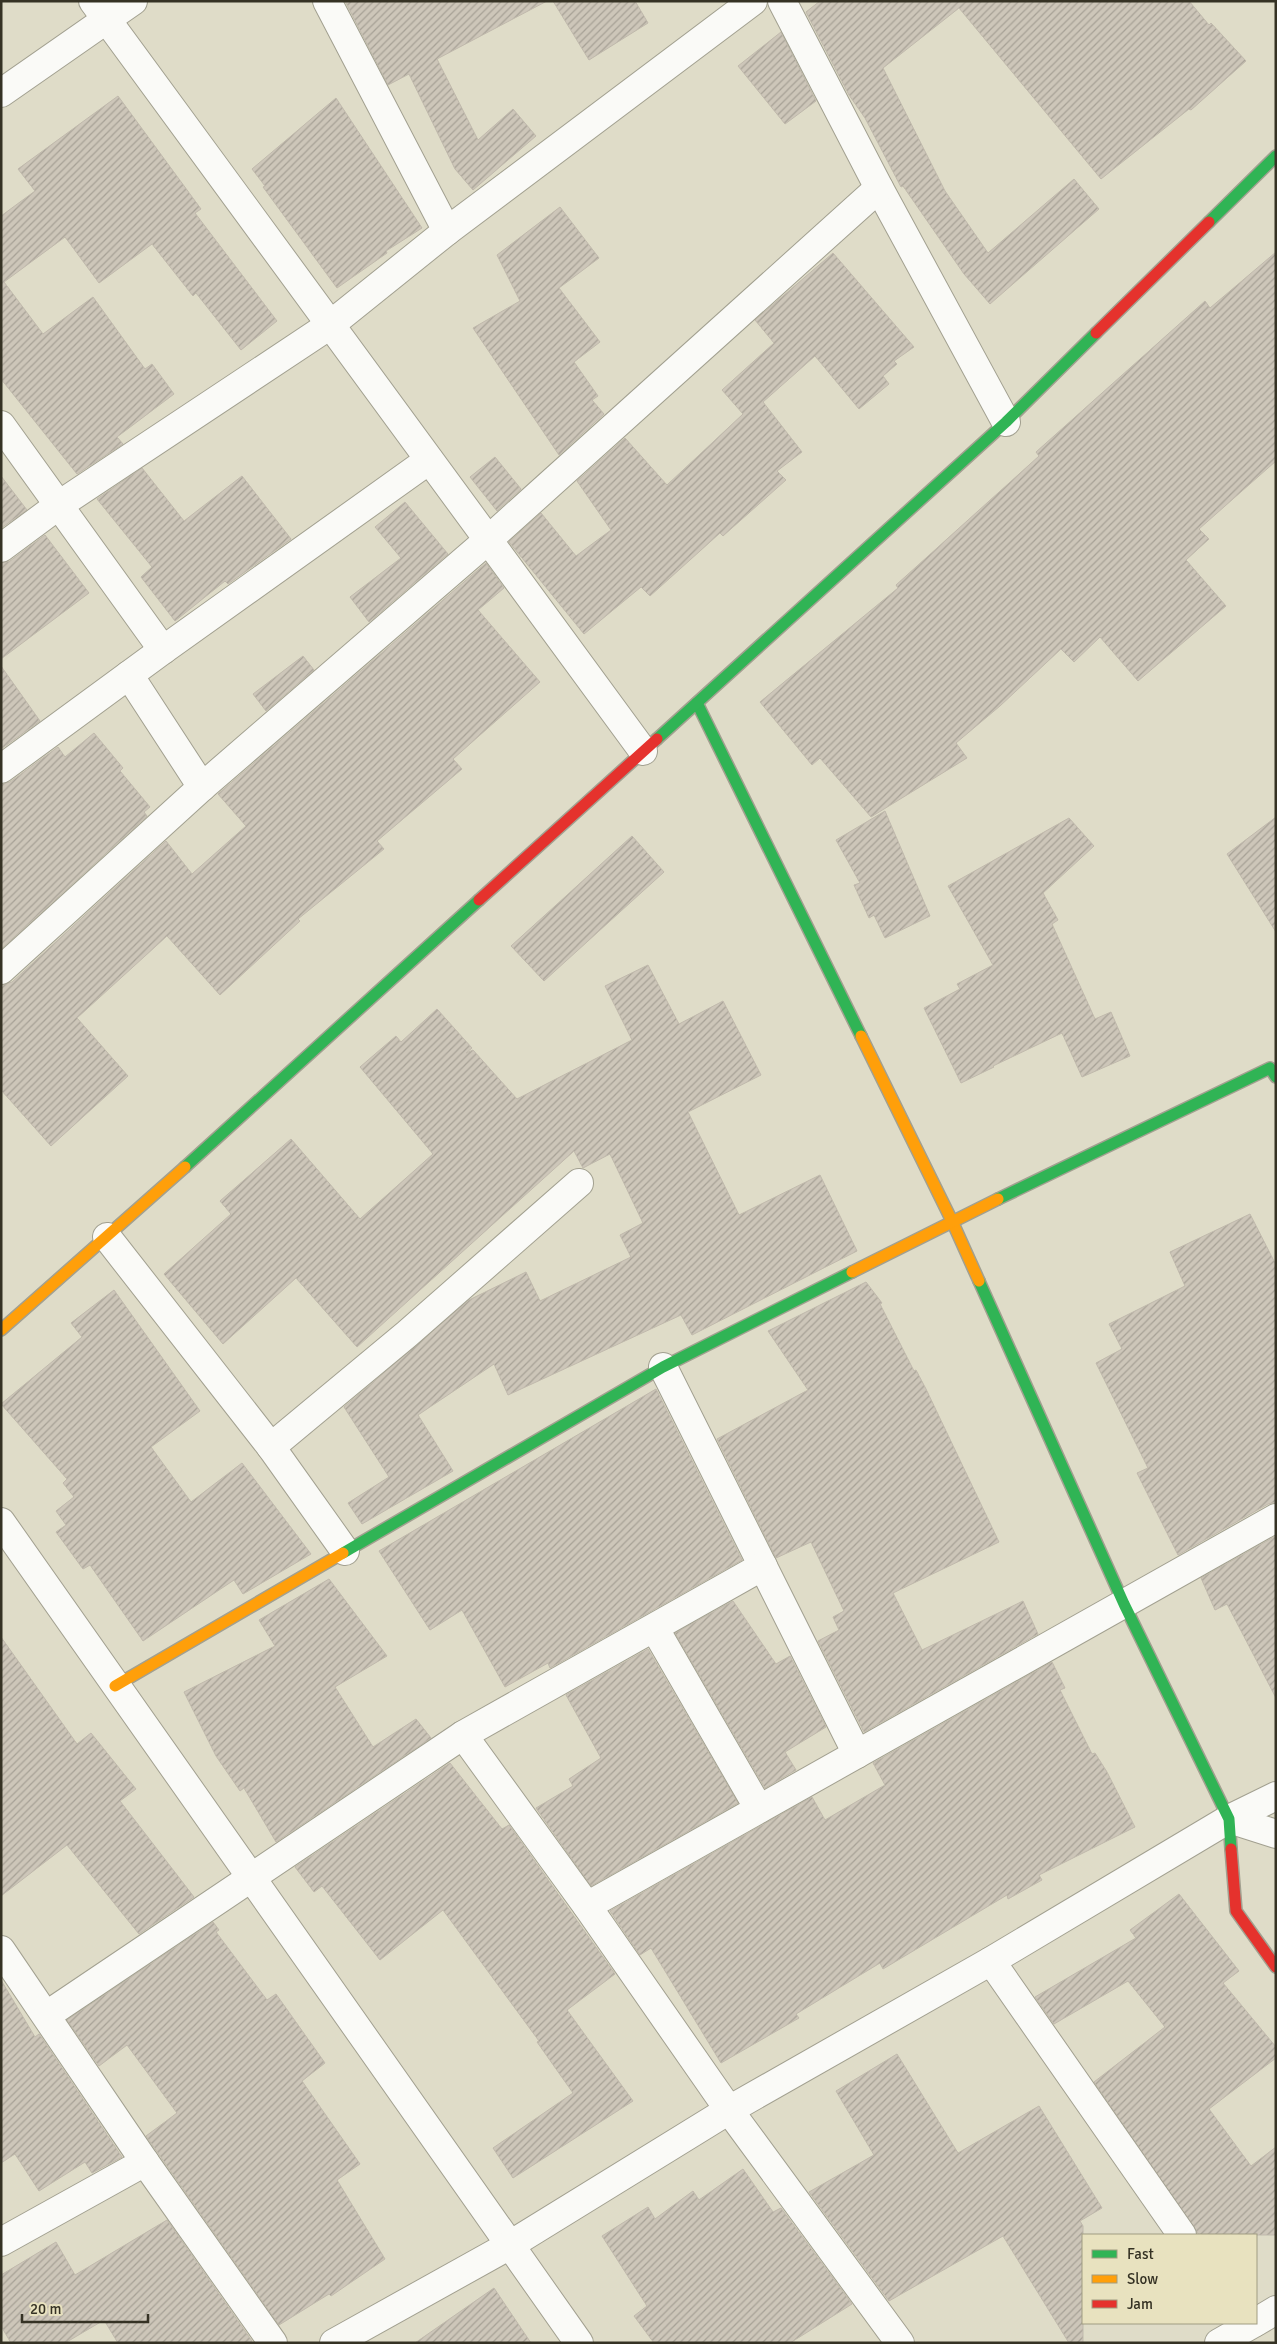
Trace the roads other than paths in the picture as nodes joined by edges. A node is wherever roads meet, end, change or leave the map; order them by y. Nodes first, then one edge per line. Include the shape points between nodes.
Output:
1 (133, 1) edge
2 (327, 1) edge
3 (753, 1) edge
4 (782, 1) edge
5 (99, 10) edge
6 (1, 94) edge
7 (1276, 156) edge
8 (879, 188) junction
9 (447, 231) junction
10 (330, 325) junction
11 (1006, 422) junction
12 (1, 425) edge
13 (429, 460) junction
14 (59, 505) junction
15 (488, 540) junction
16 (1, 548) edge
17 (162, 650) junction
18 (129, 675) junction
19 (697, 703) junction
20 (643, 751) junction
21 (1, 769) edge
22 (202, 787) junction
23 (1, 970) edge
24 (1276, 1078) edge
25 (579, 1183) dead end
26 (952, 1221) junction
27 (107, 1237) junction
28 (1, 1330) edge
29 (663, 1367) junction
30 (271, 1447) junction
31 (1276, 1518) edge
32 (1, 1522) edge
33 (345, 1551) junction
34 (763, 1566) junction
35 (1124, 1604) junction
36 (655, 1629) junction
37 (115, 1686) junction
38 (463, 1735) junction
39 (857, 1754) junction
40 (1276, 1796) edge
41 (759, 1809) junction
42 (1229, 1819) junction
43 (1276, 1834) edge
44 (251, 1876) junction
45 (587, 1906) junction
46 (1, 1950) edge
47 (991, 1961) junction
48 (1276, 1968) edge
49 (47, 2015) junction
50 (729, 2110) junction
51 (145, 2162) junction
52 (1181, 2234) edge
53 (1, 2242) edge
54 (510, 2245) junction
55 (1276, 2310) edge
56 (1257, 2320) edge
57 (1250, 2324) edge
58 (273, 2343) edge
59 (334, 2343) edge
60 (579, 2343) edge
61 (900, 2343) edge
62 (1220, 2343) edge

1 - 5 street
2 - 9 street
3 - 9 street
4 - 8 street
5 - 6 street
5 - 10 street
7 - 11 street
8 - 11 street
8 - 15 street
9 - 10 street
10 - 13 street
10 - 14 street
11 - 19 street
12 - 14 street
13 - 15 street
13 - 17 street
14 - 16 street
14 - 17 street
15 - 20 street
15 - 22 street
17 - 18 street
18 - 21 street
18 - 22 street
19 - 20 street
19 - 26 street
20 - 27 street
22 - 23 street
24 - 26 street via 1270,1068
25 - 30 street via 407,1334
26 - 29 street
26 - 35 street
27 - 28 street
27 - 30 street
29 - 33 street
29 - 34 street
30 - 33 street
31 - 35 street
32 - 37 street
33 - 37 street
34 - 36 street
34 - 39 street
35 - 39 street
35 - 42 street
36 - 38 street
36 - 41 street
37 - 44 street
38 - 44 street
38 - 45 street
39 - 41 street
40 - 42 street
41 - 45 street
42 - 43 street
42 - 47 street
42 - 48 street via 1236,1911
44 - 49 street
44 - 54 street
45 - 50 street
46 - 49 street
47 - 50 street
47 - 52 street
49 - 51 street
50 - 54 street
50 - 61 street
51 - 53 street
51 - 58 street
54 - 59 street
54 - 60 street
55 - 56 street
57 - 62 street

